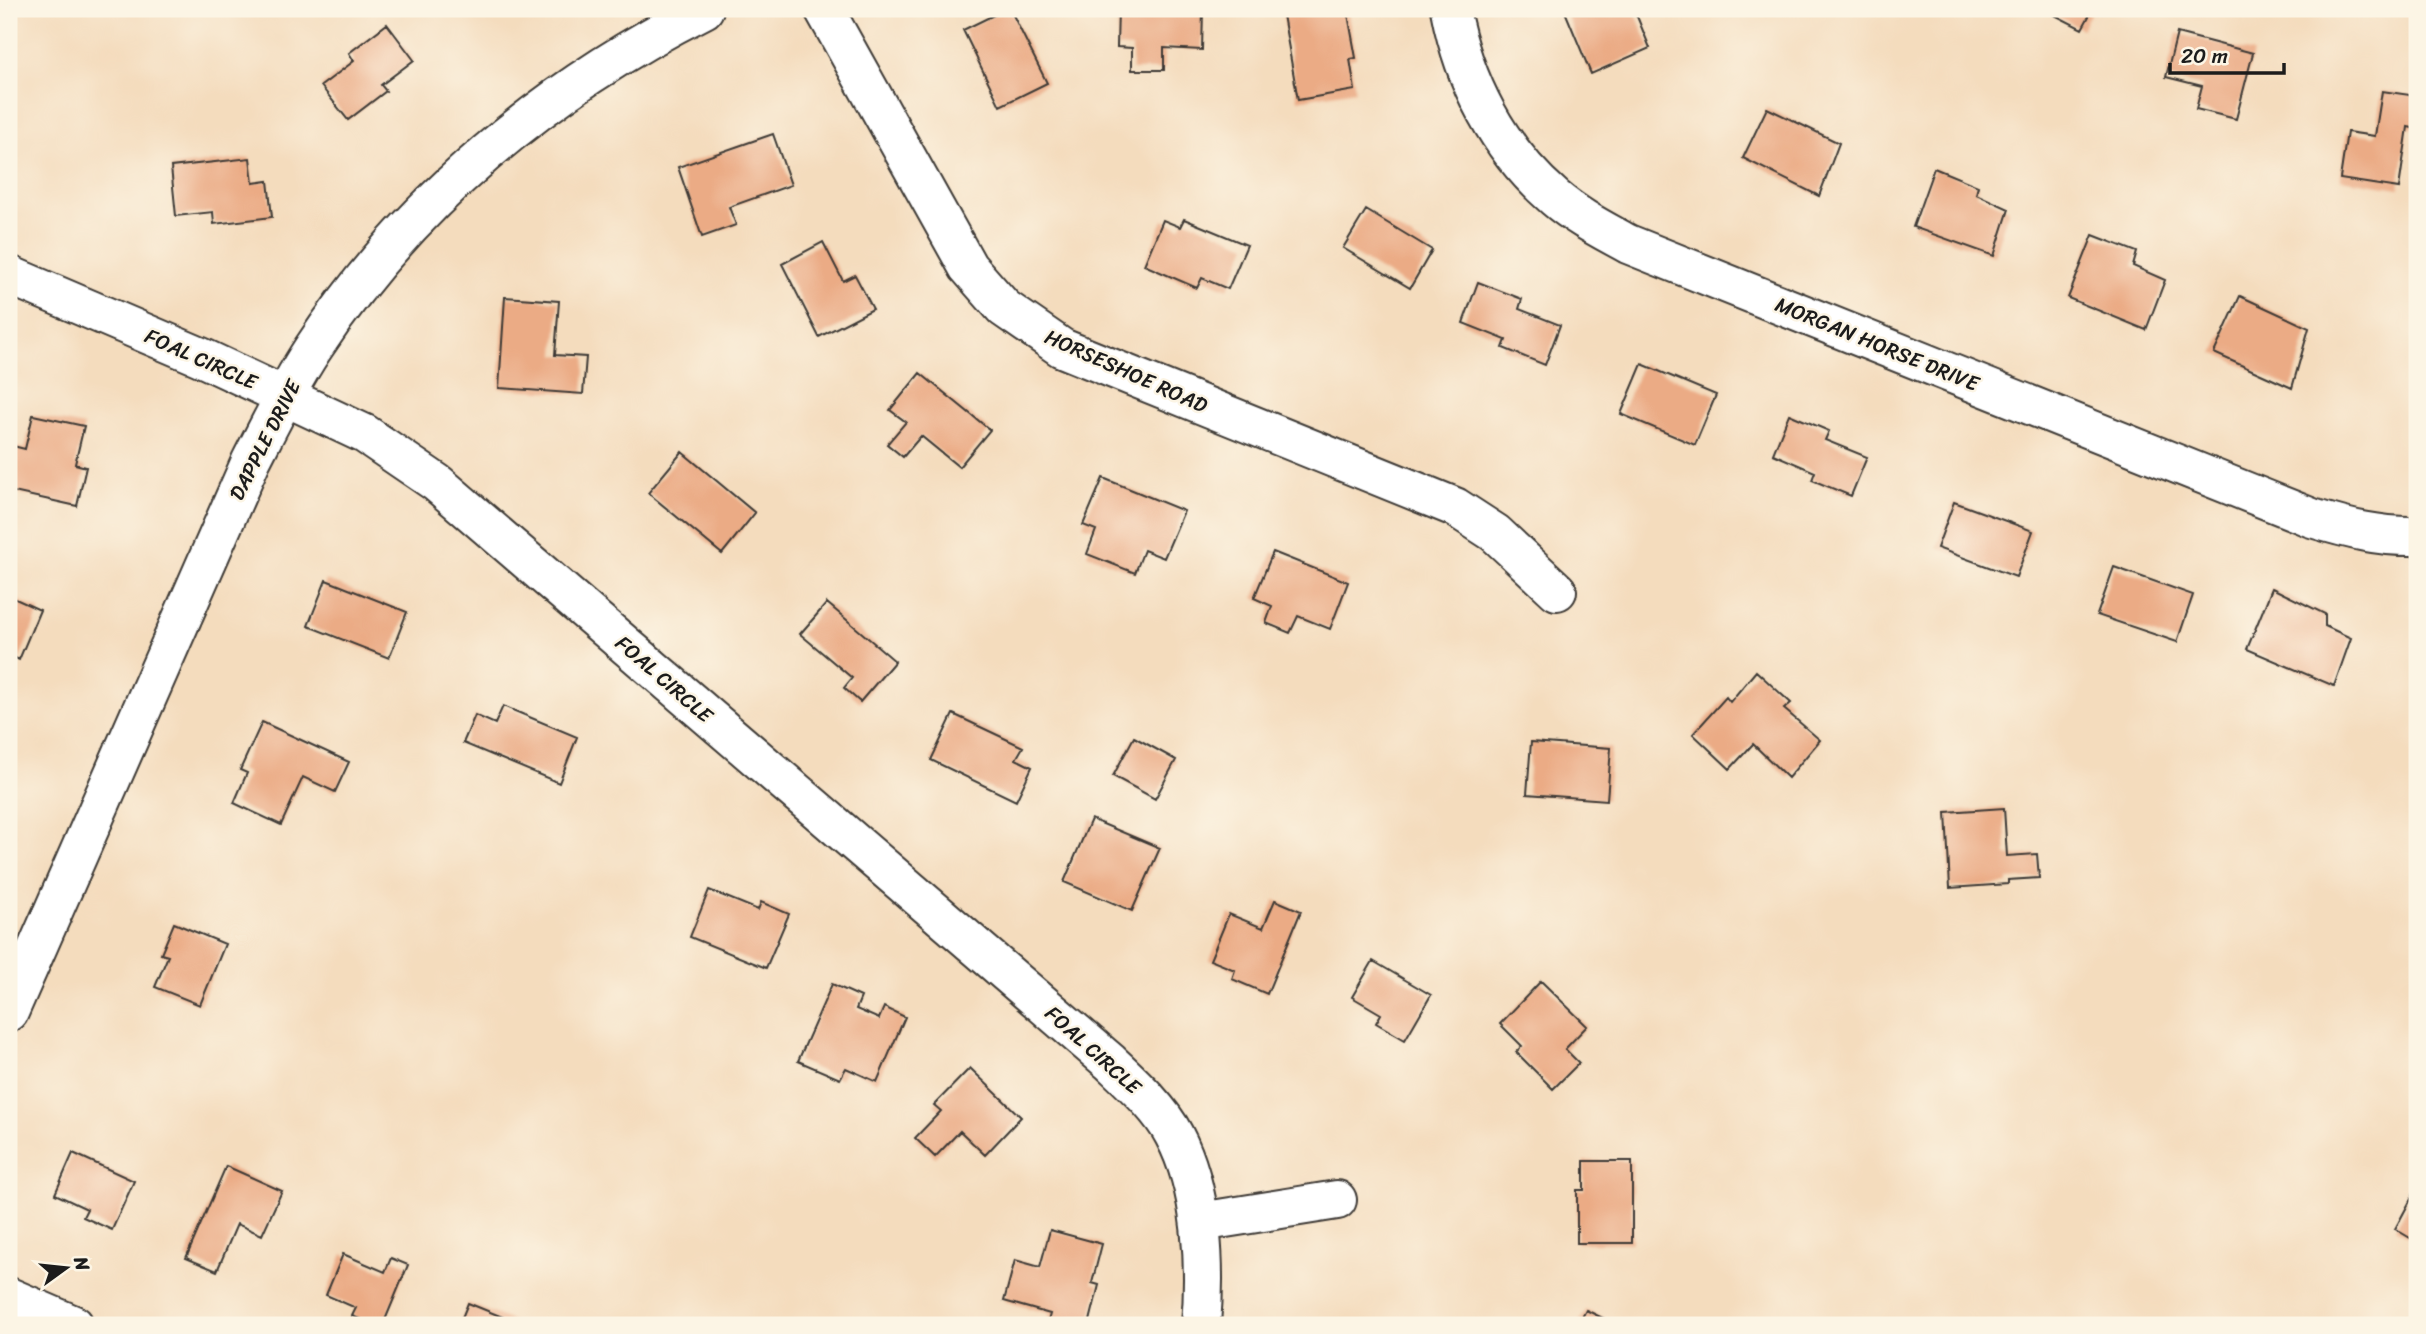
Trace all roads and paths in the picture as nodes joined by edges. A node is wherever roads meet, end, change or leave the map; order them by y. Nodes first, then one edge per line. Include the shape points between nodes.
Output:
1 (704, 9) edge
2 (824, 9) edge
3 (1450, 9) edge
4 (9, 275) edge
5 (284, 396) junction
6 (2417, 536) edge
7 (1557, 591) dead end
8 (9, 1012) edge
9 (1337, 1200) dead end
10 (1200, 1222) junction
11 (9, 1297) edge
12 (74, 1325) edge
13 (1200, 1325) edge

1 - 5 street, DAPPLE DRIVE via 558,96 442,192 347,300
2 - 7 street, HORSESHOE ROAD via 968,267 1004,308 1062,348 1455,507 1495,533
3 - 6 street, MORGAN HORSE DRIVE via 1456,42 1476,96 1498,134 1555,198 1628,244 2312,518 2352,531
4 - 5 street, FOAL CIRCLE
5 - 8 street, DAPPLE DRIVE via 251,461
5 - 10 street, FOAL CIRCLE via 365,434 437,483 1110,1062 1174,1133
9 - 10 street
10 - 13 street, FOAL CIRCLE via 1204,1283
11 - 12 street

